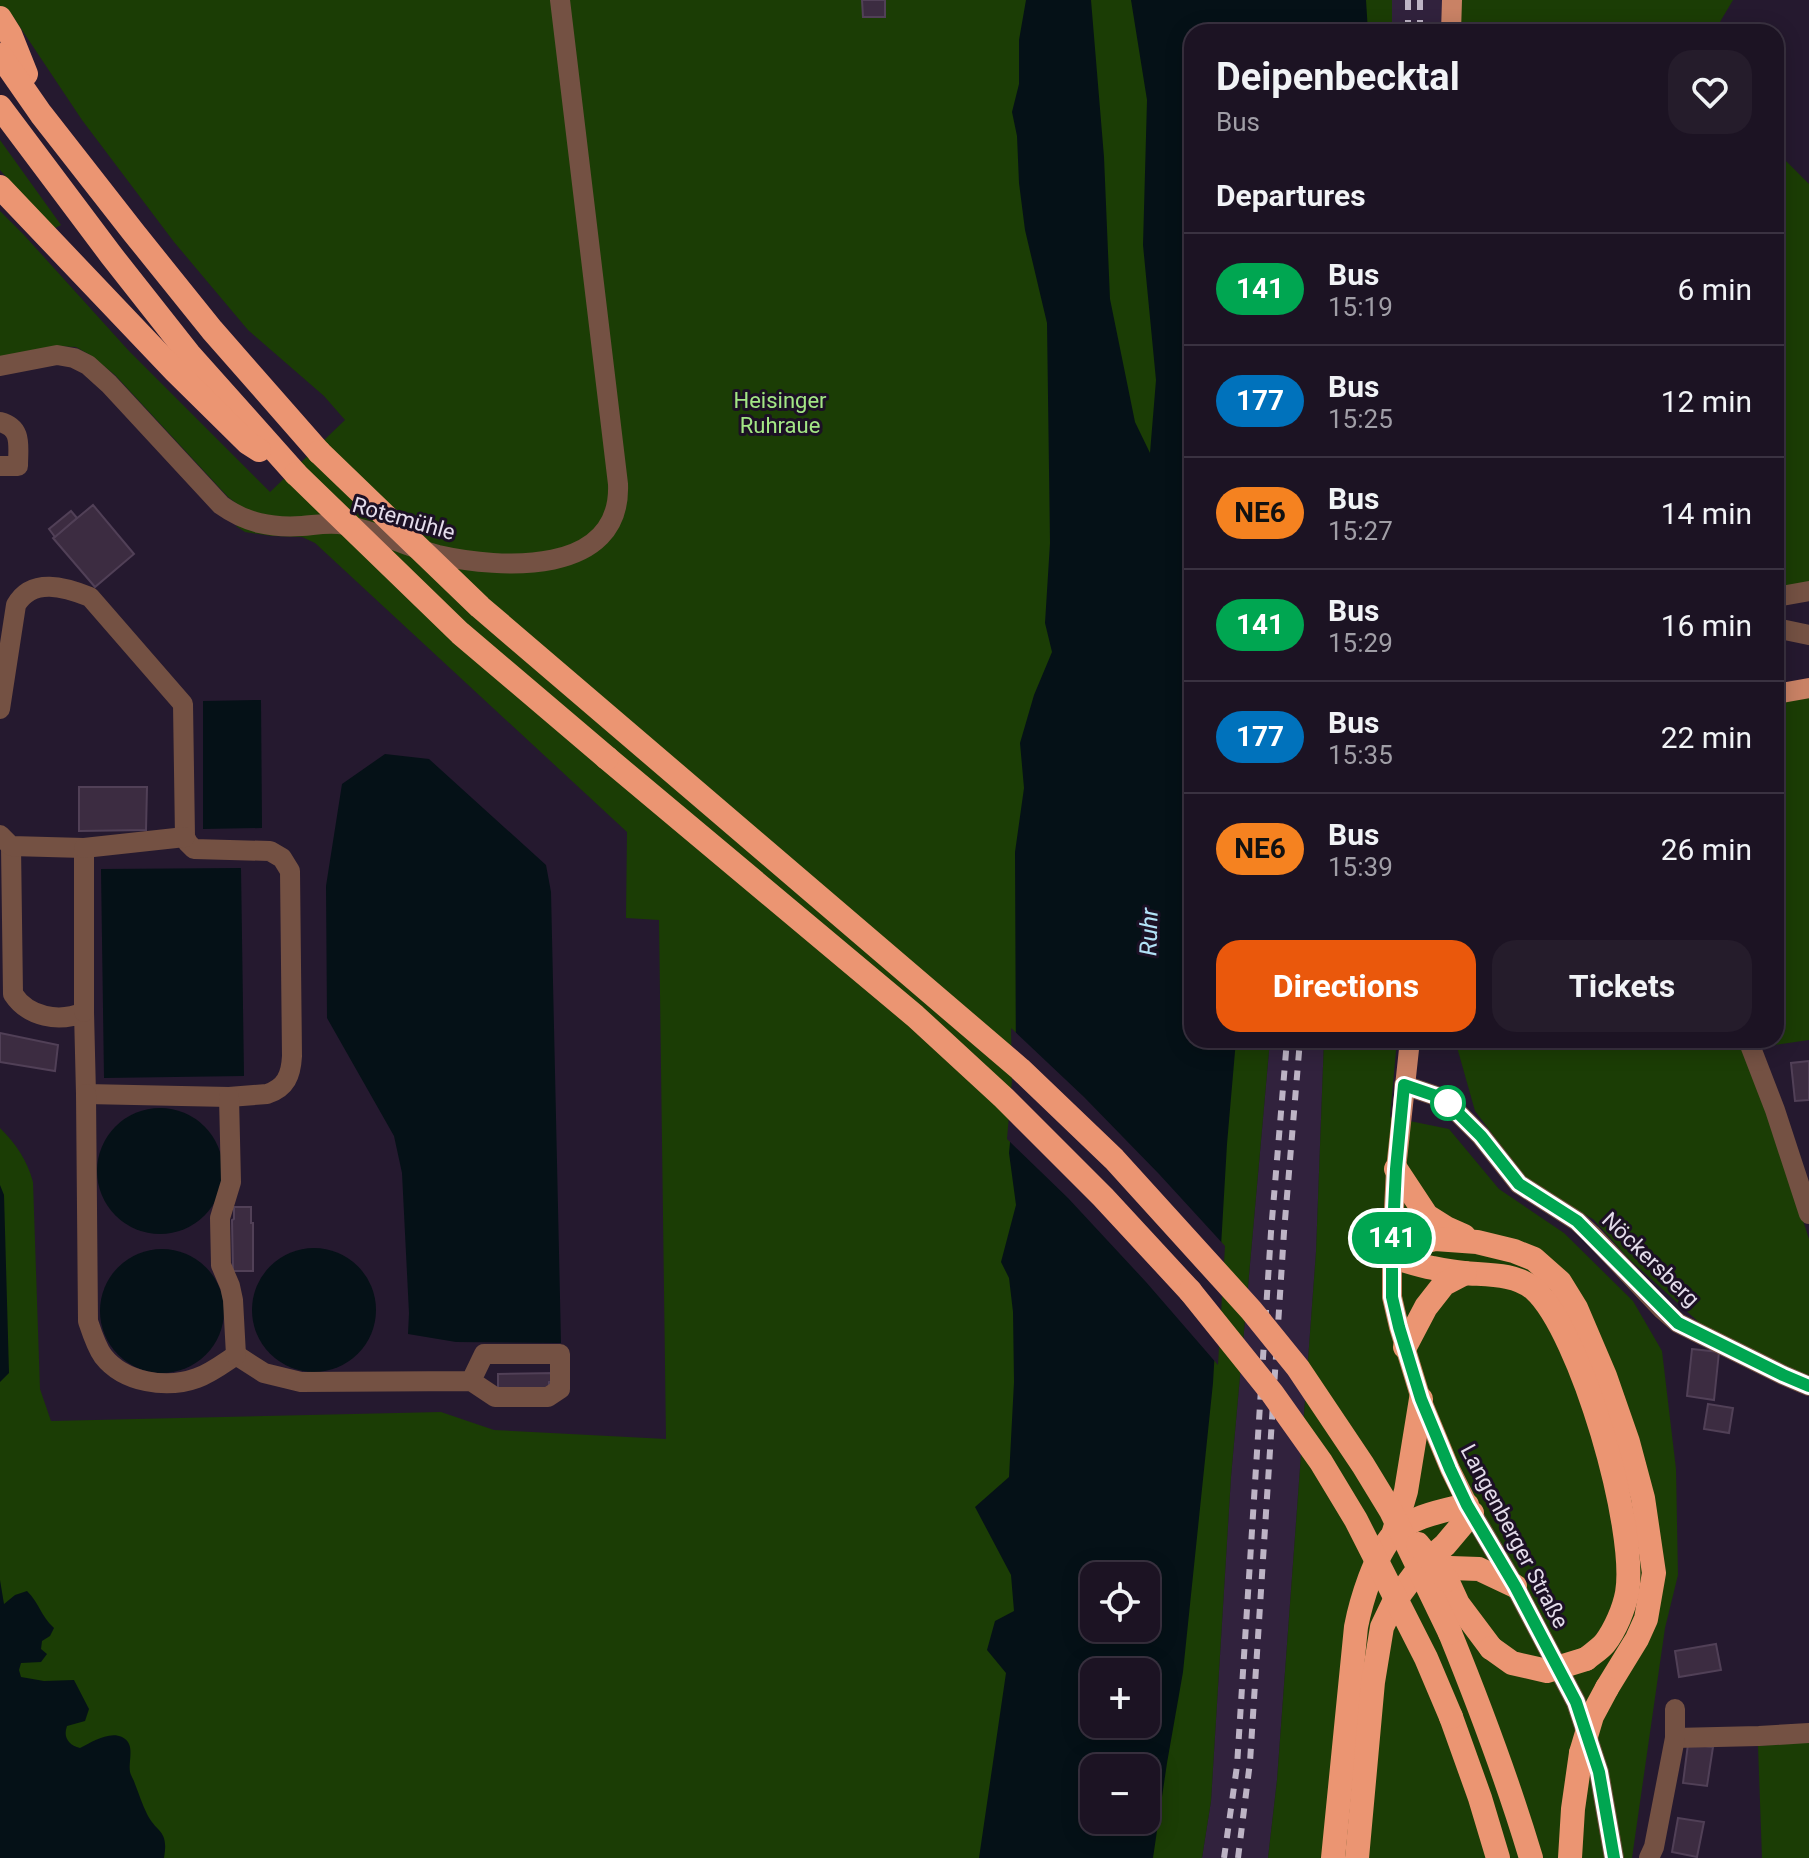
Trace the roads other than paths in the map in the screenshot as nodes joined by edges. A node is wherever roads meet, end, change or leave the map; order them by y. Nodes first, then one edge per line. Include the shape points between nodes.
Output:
1 (560, 0) edge
2 (1452, 0) edge
3 (1451, 24) edge
4 (3, 36) edge
5 (0, 107) edge
6 (0, 187) edge
7 (0, 366) edge
8 (0, 422) edge
9 (0, 466) edge
10 (296, 474) junction
11 (1809, 591) edge
12 (1784, 596) edge
13 (1784, 630) edge
14 (1809, 635) edge
15 (1809, 688) edge
16 (1784, 693) edge
17 (0, 709) edge
18 (185, 837) junction
19 (6, 840) edge
20 (84, 848) junction
21 (84, 1012) junction
22 (1409, 1048) edge
23 (1748, 1048) edge
24 (1404, 1085) junction
25 (86, 1094) junction
26 (229, 1097) junction
27 (1396, 1169) junction
28 (1809, 1214) edge
29 (1477, 1242) junction
30 (1392, 1253) junction
31 (1465, 1273) junction
32 (1405, 1347) junction
33 (236, 1355) junction
34 (471, 1381) dead end
35 (1809, 1386) edge
36 (1421, 1399) junction
37 (1470, 1509) junction
38 (1392, 1523) junction
39 (1420, 1567) junction
40 (1515, 1586) junction
41 (1675, 1709) dead end
42 (1809, 1733) edge
43 (1675, 1738) junction
44 (1480, 1798) junction
45 (1333, 1858) edge
46 (1357, 1858) edge
47 (1490, 1858) edge
48 (1498, 1858) edge
49 (1531, 1858) edge
50 (1570, 1858) edge
51 (1614, 1858) edge
52 (1649, 1858) edge

1 - 7 street, Rotemühle via 618,484 612,521 592,545 557,558 475,561 419,550 343,525 256,523 221,505 88,365 57,355
2 - 3 main road
4 - 38 highway, bridge via 41,114 212,330 319,452 480,607 1020,1069 1114,1159 1298,1368 1363,1465
5 - 10 highway via 189,354
6 - 10 highway via 248,443
8 - 9 street via 17,435 18,466
10 - 44 highway, bridge via 460,633 915,1016 1004,1098 1181,1280 1272,1393 1356,1520 1426,1658
11 - 12 street
13 - 14 street
15 - 16 main road
17 - 18 street via 21,596 51,586 90,597 183,704
18 - 20 street
18 - 26 street via 194,849 270,851 290,871 290,1075 273,1093
19 - 20 street
19 - 21 street via 13,994 22,1005 46,1016 67,1018
20 - 21 street
21 - 25 street
22 - 24 main road, Langenberger Straße
23 - 28 street
24 - 27 main road, Langenberger Straße
24 - 35 street, Nöckersberg via 1448,1103 1519,1184 1584,1228 1678,1323
25 - 26 street
25 - 33 street via 87,1307 97,1346 112,1366 159,1383 198,1377
26 - 33 street via 231,1182 220,1218 221,1265 233,1300
27 - 29 highway via 1427,1216
27 - 30 main road, Langenberger Straße
29 - 30 highway via 1435,1239
29 - 50 highway, bridge via 1534,1259 1560,1282 1588,1333 1618,1409 1643,1498 1654,1573 1646,1619 1592,1716 1581,1753
30 - 31 highway via 1430,1268
30 - 32 main road, Langenberger Straße via 1392,1297
31 - 32 highway via 1444,1284
31 - 38 highway, bridge via 1510,1278 1532,1287 1552,1310 1573,1351 1603,1434 1627,1546 1627,1595 1614,1629 1586,1659 1547,1671 1512,1663 1491,1648 1447,1580
32 - 36 main road, Langenberger Straße
33 - 34 street via 264,1373 301,1382
36 - 37 main road, Langenberger Straße
36 - 38 highway via 1406,1491
37 - 38 highway via 1408,1525
37 - 39 highway via 1445,1545
37 - 40 street, Langenberger Straße
38 - 45 highway via 1360,1606
38 - 49 highway, bridge via 1450,1633 1510,1787
39 - 40 highway via 1479,1569
39 - 46 highway via 1382,1627
40 - 51 street, Langenberger Straße via 1576,1702 1599,1772
41 - 43 street
42 - 43 street
43 - 52 street
44 - 47 highway
44 - 48 highway

